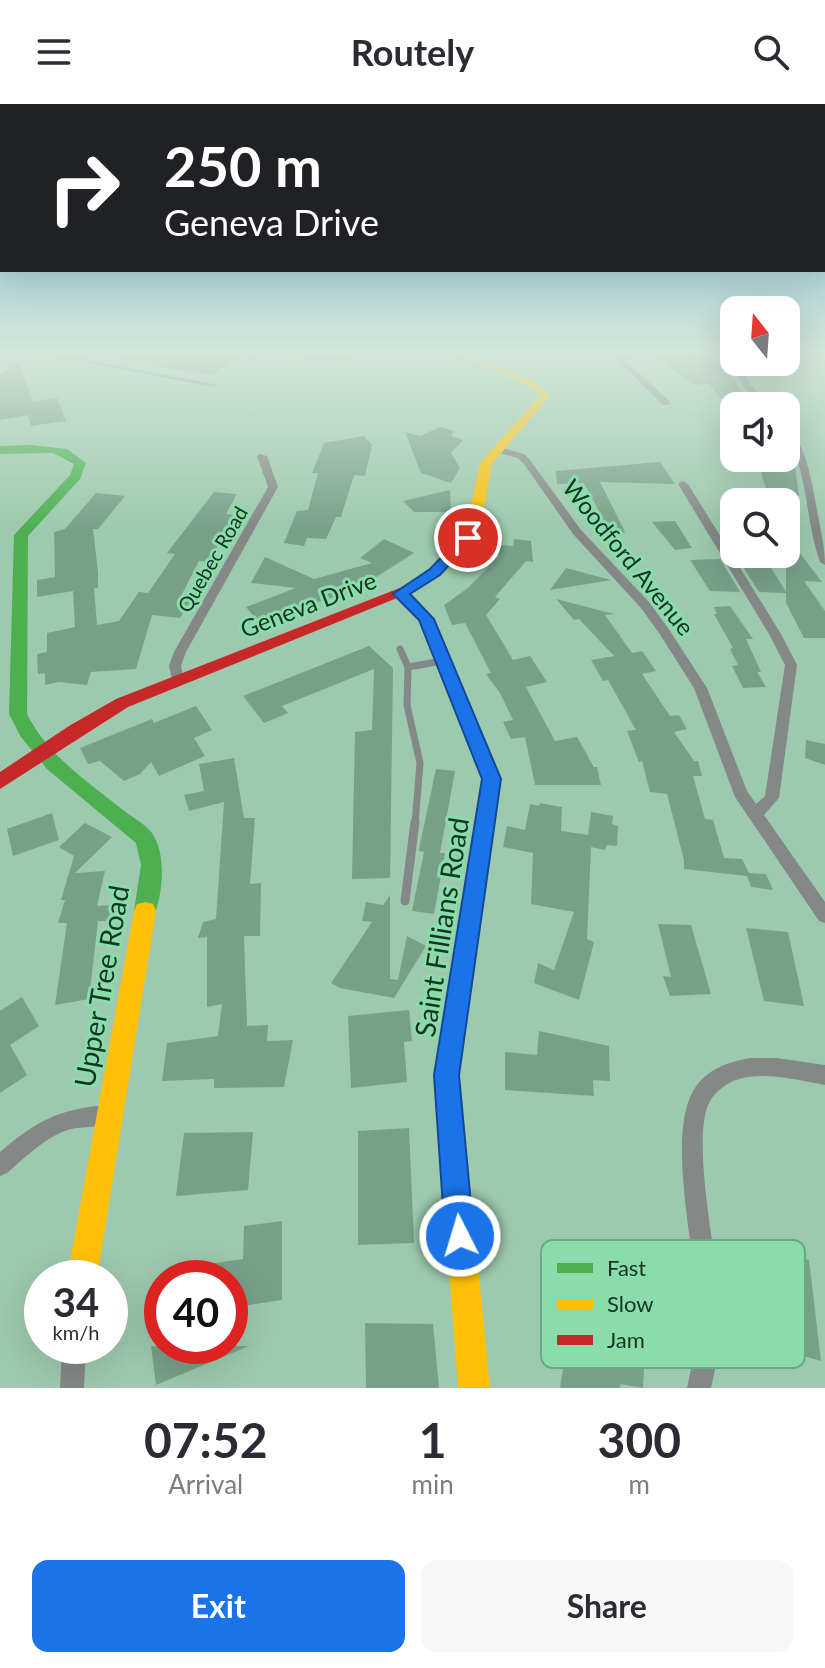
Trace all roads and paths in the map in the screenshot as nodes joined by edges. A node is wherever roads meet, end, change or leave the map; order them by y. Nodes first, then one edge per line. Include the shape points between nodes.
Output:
1 (534, 411) edge
2 (0, 450) edge
3 (499, 450) junction
4 (800, 450) edge
5 (262, 456) dead end
6 (683, 484) dead end
7 (825, 562) edge
8 (401, 594) junction
9 (400, 649) dead end
10 (444, 661) junction
11 (408, 667) junction
12 (178, 681) junction
13 (41, 754) junction
14 (0, 782) edge
15 (754, 815) junction
16 (405, 901) dead end
17 (825, 916) edge
18 (825, 1075) edge
19 (109, 1115) junction
20 (0, 1166) edge
21 (702, 1240) edge
22 (85, 1260) edge
23 (73, 1364) edge
24 (705, 1368) edge
25 (72, 1388) edge
26 (474, 1388) edge
27 (699, 1388) edge

1 - 3 street, Geneva Drive
2 - 13 street via 66,452 80,463 76,476 28,526 19,543 16,702 23,726
3 - 8 street, Geneva Drive via 484,468 468,538 435,572
3 - 15 street, Woodford Avenue via 527,462 577,532 664,631 700,688 730,770
4 - 7 street via 812,523
5 - 12 street, Quebec Road via 273,487 180,652 175,666
6 - 15 street via 791,665 772,798
8 - 10 street, Saint Fillians Road via 424,614
8 - 12 street, Geneva Drive
9 - 11 lane
10 - 11 lane
10 - 26 street, Saint Fillians Road via 491,779 447,1075
11 - 16 lane via 407,705 420,763
12 - 13 street, Geneva Drive via 107,710
13 - 14 street, Geneva Drive
13 - 19 street, Upper Tree Road via 136,829 152,852
15 - 17 street, Woodford Avenue
18 - 21 street via 755,1068 731,1072 700,1098 694,1145
19 - 20 street via 59,1121
19 - 22 street, Upper Tree Road
23 - 25 street
24 - 27 street

